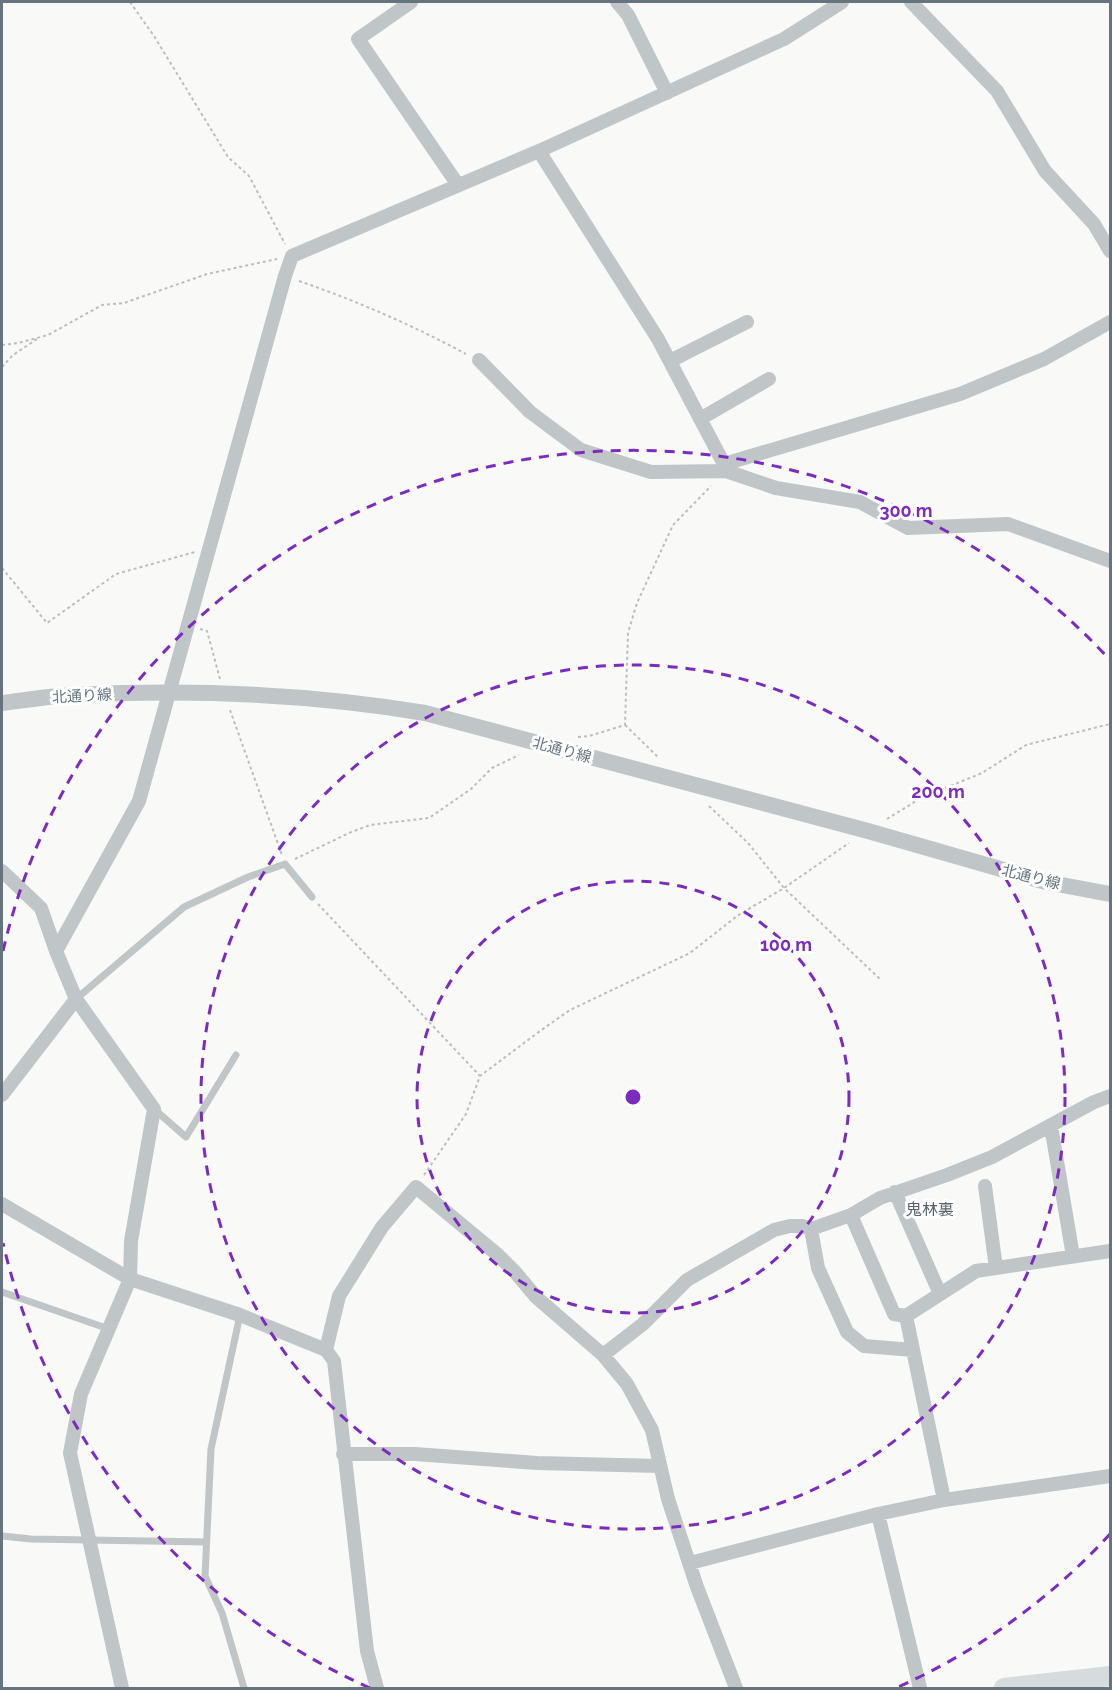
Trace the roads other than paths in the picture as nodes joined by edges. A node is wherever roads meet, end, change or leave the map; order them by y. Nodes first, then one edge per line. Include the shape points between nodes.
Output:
1 (411, 2) edge
2 (617, 2) edge
3 (842, 2) edge
4 (912, 2) edge
5 (667, 93) junction
6 (539, 151) junction
7 (458, 185) junction
8 (1110, 251) edge
9 (747, 322) dead end
10 (1110, 322) edge
11 (479, 360) road end
12 (670, 361) junction
13 (770, 379) dead end
14 (700, 419) junction
15 (725, 468) junction
16 (1110, 561) edge
17 (169, 693) junction
18 (2, 703) edge
19 (2, 871) edge
20 (1110, 894) edge
21 (312, 897) road end
22 (56, 951) junction
23 (76, 999) junction
24 (236, 1055) dead end
25 (2, 1095) edge
26 (1110, 1096) edge
27 (154, 1109) junction
28 (1051, 1126) junction
29 (985, 1186) dead end
30 (895, 1192) junction
31 (2, 1207) edge
32 (851, 1215) junction
33 (811, 1229) junction
34 (1110, 1251) edge
35 (1072, 1256) junction
36 (996, 1268) junction
37 (130, 1280) junction
38 (2, 1292) edge
39 (940, 1294) junction
40 (240, 1316) junction
41 (906, 1316) junction
42 (109, 1329) junction
43 (326, 1350) junction
44 (913, 1350) junction
45 (603, 1354) junction
46 (343, 1454) junction
47 (660, 1466) junction
48 (1110, 1476) edge
49 (944, 1500) junction
50 (878, 1514) junction
51 (2, 1536) edge
52 (90, 1540) junction
53 (206, 1542) junction
54 (690, 1563) junction
55 (1102, 1681) edge
56 (122, 1689) edge
57 (244, 1689) edge
58 (377, 1689) edge
59 (736, 1689) edge
60 (920, 1689) edge
61 (1004, 1689) edge

1 - 7 street via 358,39
2 - 5 street via 628,15
3 - 5 street via 784,39
4 - 8 street via 997,91 1045,171 1094,224
5 - 6 street
6 - 7 street
6 - 12 street
7 - 17 street via 292,256
9 - 12 street
10 - 15 street via 1044,359 960,394
11 - 15 street via 530,412 581,450 651,472
12 - 14 street
13 - 14 street
14 - 15 street
15 - 16 street via 776,488 860,502 908,528 1008,525
17 - 18 street, 北通り線 via 73,695
17 - 20 street, 北通り線 via 364,703 425,713 1046,882
17 - 22 street via 139,801
19 - 22 street via 41,908
21 - 23 lane via 285,864 248,877 184,907
22 - 23 street
23 - 25 street
23 - 27 street
24 - 27 lane via 186,1137
26 - 28 street
27 - 37 street via 130,1240
28 - 30 street via 992,1157
28 - 35 street
29 - 36 street
30 - 32 street
30 - 39 street
31 - 37 street
32 - 33 street
32 - 41 street via 894,1314
33 - 44 street via 818,1268 847,1332 864,1346
33 - 45 street via 790,1226 774,1230 687,1280 643,1324
34 - 35 street
35 - 36 street
36 - 39 street via 976,1271
37 - 40 street
37 - 42 street
38 - 42 lane
39 - 41 street
40 - 43 street
40 - 53 lane via 211,1449
41 - 44 street
42 - 52 street via 81,1394 70,1453
43 - 45 street via 339,1296 382,1227 416,1187 483,1241 536,1297
43 - 46 street via 334,1361
44 - 49 street
45 - 47 street via 627,1384 652,1430
46 - 47 street
46 - 58 street via 367,1651
47 - 54 street
48 - 49 street
49 - 50 street
50 - 54 street
50 - 60 street
51 - 52 lane
52 - 53 lane
52 - 56 street
53 - 57 lane via 205,1576 222,1613
54 - 59 street
55 - 61 main road

